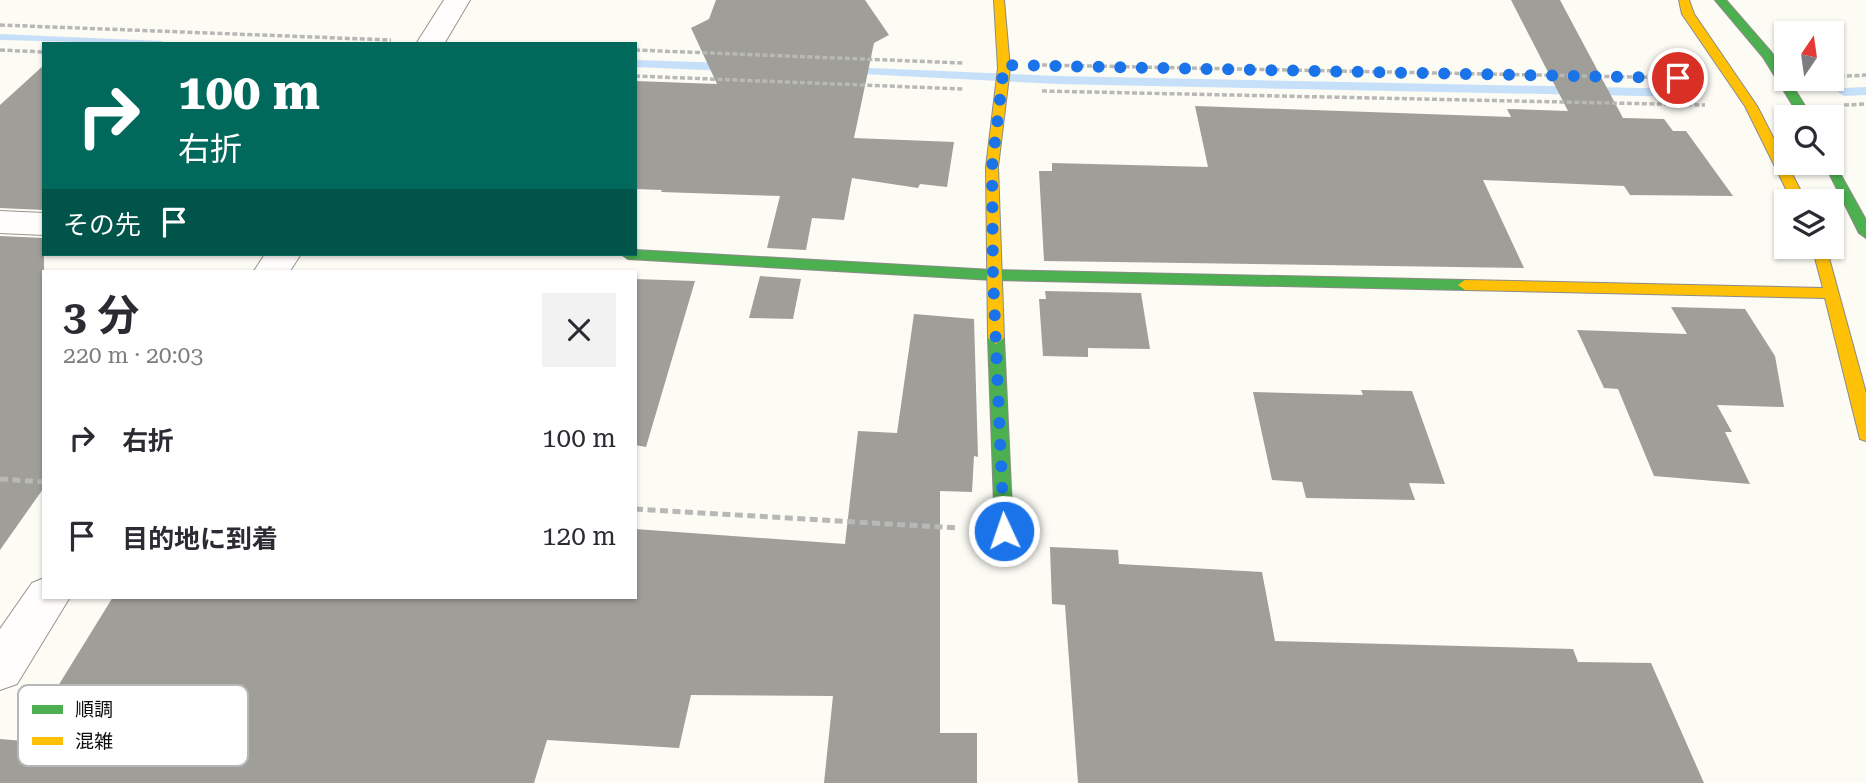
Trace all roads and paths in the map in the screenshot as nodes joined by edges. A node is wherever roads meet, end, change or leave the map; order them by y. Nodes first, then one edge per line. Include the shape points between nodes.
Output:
1 (457, 0) edge
2 (999, 0) edge
3 (1684, 0) edge
4 (1720, 0) edge
5 (0, 25) edge
6 (407, 42) edge
7 (432, 42) edge
8 (0, 50) edge
9 (637, 50) edge
10 (42, 52) edge
11 (1004, 66) junction
12 (1866, 75) edge
13 (637, 76) edge
14 (1844, 76) edge
15 (1734, 79) junction
16 (1002, 89) junction
17 (1800, 105) edge
18 (1751, 106) junction
19 (1836, 175) edge
20 (1793, 189) edge
21 (0, 222) edge
22 (42, 224) edge
23 (1866, 233) edge
24 (637, 255) edge
25 (282, 256) edge
26 (1822, 259) edge
27 (272, 270) edge
28 (993, 275) junction
29 (1832, 293) junction
30 (1866, 434) edge
31 (0, 479) edge
32 (42, 482) edge
33 (637, 509) edge
34 (1004, 531) joint
35 (47, 599) edge
36 (0, 668) edge

1 - 7 street
2 - 11 street
3 - 15 street via 1688,14
4 - 17 street via 1786,79
5 - 6 path
8 - 10 path
9 - 11 path
11 - 15 path via 1258,67
11 - 16 street
12 - 14 path
13 - 16 path
15 - 18 street
16 - 18 path
16 - 28 street via 992,167
18 - 20 street
19 - 23 street
21 - 22 street
24 - 28 street
25 - 27 street
26 - 29 street
28 - 29 street
28 - 34 street
29 - 30 street
31 - 32 path
33 - 34 path
35 - 36 street

